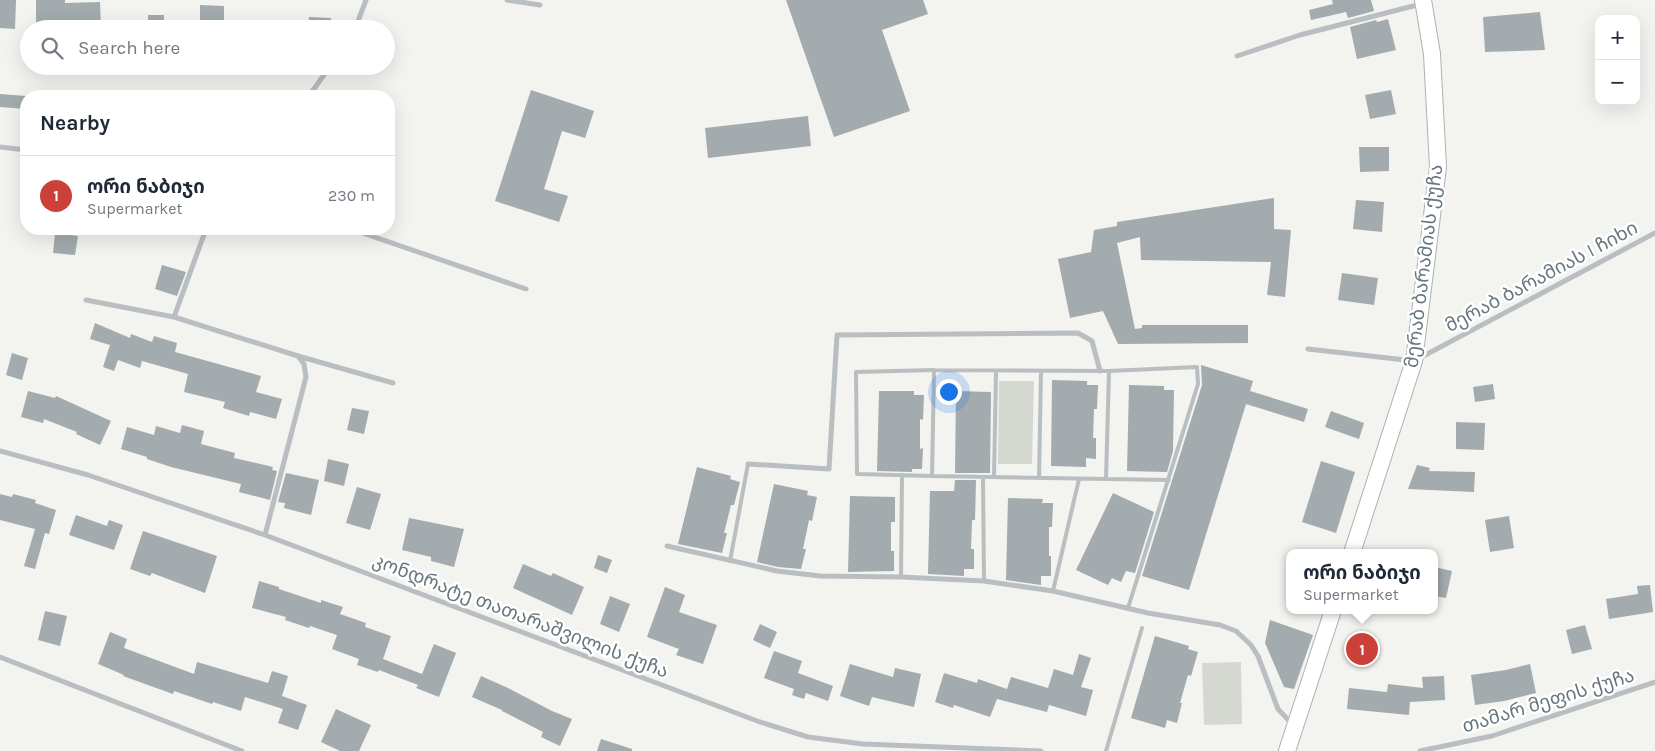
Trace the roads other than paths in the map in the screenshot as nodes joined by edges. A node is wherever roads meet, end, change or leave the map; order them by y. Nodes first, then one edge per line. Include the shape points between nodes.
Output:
1 (366, 0) edge
2 (507, 0) edge
3 (1424, 1) edge
4 (540, 5) dead end
5 (358, 20) edge
6 (1236, 56) dead end
7 (324, 75) edge
8 (313, 90) edge
9 (0, 147) edge
10 (20, 149) edge
11 (1655, 232) edge
12 (204, 235) edge
13 (368, 235) edge
14 (526, 289) dead end
15 (86, 300) dead end
16 (174, 317) junction
17 (1308, 349) dead end
18 (298, 356) junction
19 (1414, 361) junction
20 (934, 370) junction
21 (996, 370) junction
22 (1041, 371) junction
23 (1100, 371) junction
24 (1109, 371) junction
25 (394, 383) dead end
26 (0, 451) edge
27 (748, 464) joint
28 (902, 475) junction
29 (932, 476) junction
30 (983, 477) junction
31 (994, 477) junction
32 (1039, 478) junction
33 (1079, 479) junction
34 (1106, 479) junction
35 (1169, 480) junction
36 (265, 535) junction
37 (667, 546) dead end
38 (1353, 549) edge
39 (730, 561) junction
40 (901, 576) junction
41 (984, 581) junction
42 (1053, 591) junction
43 (1128, 608) junction
44 (1332, 614) edge
45 (1142, 628) dead end
46 (0, 656) edge
47 (1655, 682) edge
48 (1295, 728) junction
49 (864, 744) junction
50 (242, 751) edge
51 (861, 751) edge
52 (1041, 751) edge
53 (1106, 751) edge
54 (1287, 751) edge
55 (1420, 751) edge

1 - 5 street
2 - 4 street
3 - 6 street
3 - 19 main road, მერაბ ბარამიას ქუჩა via 1432,54 1438,167
7 - 8 street
9 - 10 street
11 - 19 street, მერაბ ბარამიას I ჩიხი
12 - 16 street
13 - 14 street
15 - 16 street
16 - 18 street
17 - 19 street
18 - 25 street
18 - 36 street via 304,364 306,377
19 - 38 main road, მერაბ ბარამიას ქუჩა
20 - 21 lane
20 - 28 lane via 856,372 858,474
20 - 29 lane
21 - 22 lane
21 - 31 lane
22 - 23 lane
22 - 32 lane
23 - 24 lane
23 - 27 street via 1092,341 1078,333 838,335 829,469
24 - 34 lane
24 - 35 lane via 1197,367 1198,384
26 - 36 street, კონდრატე თათარაშვილის ქუჩა via 88,475
27 - 39 lane
28 - 29 lane
28 - 40 lane
29 - 30 lane
30 - 31 lane
30 - 41 lane
31 - 32 lane
32 - 33 lane
33 - 34 lane
33 - 42 lane
34 - 35 lane
35 - 43 lane
36 - 49 street, კონდრატე თათარაშვილის ქუჩა via 760,722 808,737
37 - 39 street
39 - 40 street via 820,576
40 - 41 street
41 - 42 street
42 - 43 street
43 - 48 street via 1236,630 1258,656 1278,709
44 - 48 main road
45 - 53 lane
46 - 50 street
47 - 55 street, თამარ მეფის ქუჩა via 1492,736
48 - 54 main road
49 - 51 street
49 - 52 street, კონდრატე თათარაშვილის ქუჩა

